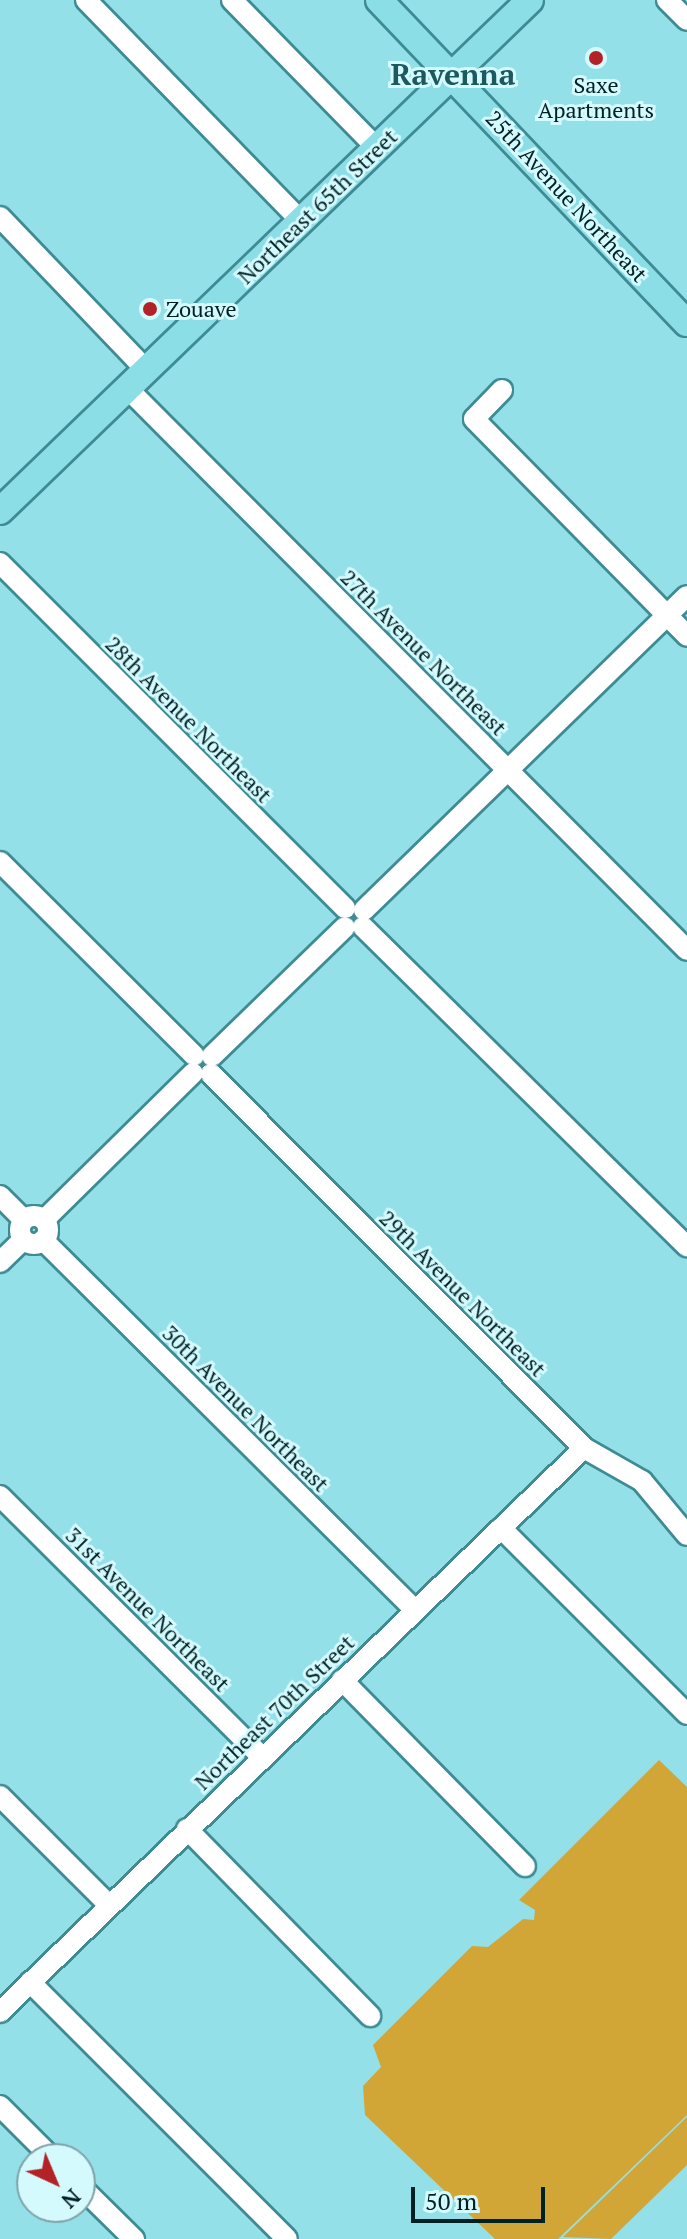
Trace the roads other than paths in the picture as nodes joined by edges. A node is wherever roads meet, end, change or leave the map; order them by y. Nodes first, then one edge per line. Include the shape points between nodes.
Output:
1 (86, 0) edge
2 (232, 0) edge
3 (379, 0) edge
4 (530, 0) edge
5 (667, 0) edge
6 (687, 20) edge
7 (453, 75) junction
8 (377, 148) junction
9 (0, 217) edge
10 (301, 221) junction
11 (687, 323) edge
12 (146, 370) junction
13 (127, 388) junction
14 (502, 390) dead end
15 (0, 511) edge
16 (0, 563) edge
17 (687, 596) edge
18 (667, 616) junction
19 (687, 636) edge
20 (508, 771) junction
21 (0, 862) edge
22 (354, 918) junction
23 (687, 950) edge
24 (202, 1065) junction
25 (0, 1196) edge
26 (33, 1230) junction
27 (687, 1247) edge
28 (0, 1262) edge
29 (584, 1448) junction
30 (0, 1496) edge
31 (501, 1528) junction
32 (687, 1535) edge
33 (415, 1610) junction
34 (342, 1680) junction
35 (687, 1714) edge
36 (262, 1757) junction
37 (0, 1796) edge
38 (187, 1829) junction
39 (525, 1866) dead end
40 (109, 1905) junction
41 (30, 1982) junction
42 (4, 2000) edge
43 (370, 2016) dead end
44 (0, 2106) edge
45 (37, 2143) edge
46 (96, 2202) edge
47 (134, 2239) edge
48 (287, 2239) edge

1 - 10 street
2 - 8 street
3 - 7 main road, 25th Avenue Northeast
4 - 7 main road, Northeast 65th Street
5 - 6 street
7 - 8 main road, Northeast 65th Street
7 - 11 main road, 25th Avenue Northeast
8 - 10 main road, Northeast 65th Street
9 - 12 street
10 - 12 main road, Northeast 65th Street
12 - 13 main road, Northeast 65th Street
13 - 15 main road, Northeast 65th Street
13 - 20 street, 27th Avenue Northeast
14 - 18 street via 474,419
16 - 22 street, 28th Avenue Northeast
17 - 18 street
18 - 19 street
18 - 20 street
20 - 22 street
20 - 23 street, 27th Avenue Northeast
21 - 24 street, 29th Avenue Northeast
22 - 24 street
22 - 27 street, 28th Avenue Northeast
24 - 26 street
24 - 29 street, 29th Avenue Northeast
25 - 26 street, 30th Avenue Northeast
26 - 28 street
26 - 33 street, 30th Avenue Northeast
29 - 31 street, Northeast 70th Street
29 - 32 street, 29th Avenue Northeast via 642,1481
30 - 36 street, 31st Avenue Northeast
31 - 33 street, Northeast 70th Street
31 - 35 street
33 - 34 street, Northeast 70th Street
34 - 36 street, Northeast 70th Street
34 - 39 street
36 - 38 street, Northeast 70th Street
37 - 40 street
38 - 40 street, Northeast 70th Street
38 - 43 street
40 - 41 street, Northeast 70th Street
41 - 42 street, Northeast 70th Street
41 - 48 street
44 - 45 street
46 - 47 street

